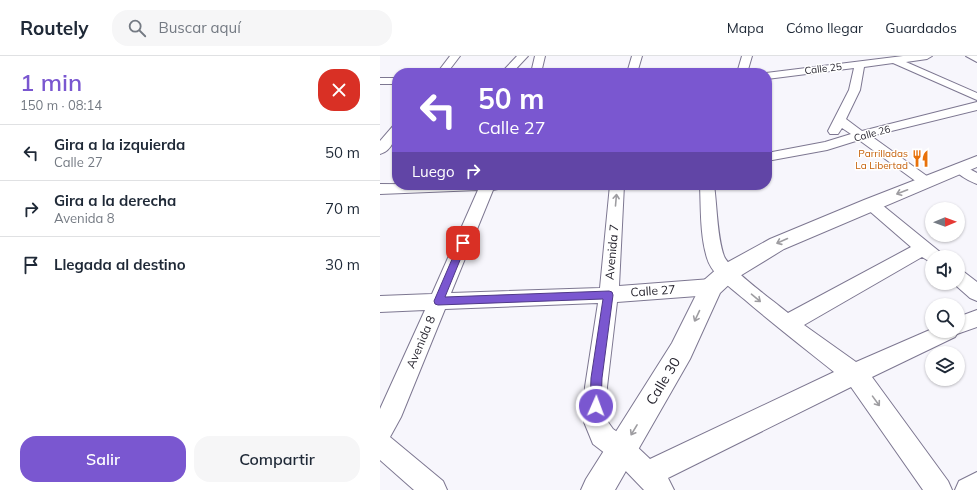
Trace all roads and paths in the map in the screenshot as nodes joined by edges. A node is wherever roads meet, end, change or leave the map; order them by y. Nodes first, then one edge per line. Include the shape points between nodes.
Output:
1 (455, 56) edge
2 (523, 56) edge
3 (540, 56) edge
4 (637, 56) edge
5 (746, 56) edge
6 (927, 56) edge
7 (971, 56) edge
8 (909, 57) edge
9 (977, 59) edge
10 (893, 60) junction
11 (863, 61) edge
12 (446, 68) edge
13 (511, 68) edge
14 (537, 68) edge
15 (633, 68) edge
16 (743, 68) edge
17 (772, 75) edge
18 (380, 81) edge
19 (392, 81) edge
20 (977, 97) edge
21 (977, 106) edge
22 (839, 120) junction
23 (392, 135) edge
24 (861, 136) junction
25 (827, 146) junction
26 (380, 150) edge
27 (772, 156) edge
28 (973, 167) edge
29 (926, 182) junction
30 (380, 189) edge
31 (392, 189) edge
32 (486, 190) edge
33 (617, 190) edge
34 (707, 190) edge
35 (871, 204) junction
36 (927, 250) edge
37 (925, 254) edge
38 (719, 280) junction
39 (965, 283) edge
40 (977, 292) edge
41 (609, 295) junction
42 (438, 301) junction
43 (380, 304) edge
44 (977, 318) edge
45 (965, 323) edge
46 (787, 324) junction
47 (933, 338) edge
48 (854, 374) junction
49 (380, 431) edge
50 (380, 444) edge
51 (622, 450) junction
52 (654, 482) edge
53 (977, 484) edge
54 (434, 490) edge
55 (597, 490) edge
56 (939, 490) edge
57 (968, 490) edge

1 - 12 street
2 - 13 street
3 - 14 street
4 - 15 street
5 - 16 street
6 - 8 street, Calle 25
7 - 9 street
8 - 10 street, Calle 25
10 - 11 street, Calle 25
10 - 20 street
11 - 17 street, Calle 25
11 - 22 street via 857,85
18 - 19 street
21 - 24 street, Calle 26
22 - 24 street
22 - 25 street
23 - 26 street
24 - 25 street, Calle 26
24 - 29 street
25 - 27 street, Calle 26
28 - 29 main road, Calle 27
29 -> 35 main road, Calle 27
30 - 31 street
32 - 42 street, Avenida 8
41 -> 33 street, Avenida 7
34 - 38 street
35 - 36 street
35 -> 38 main road, Calle 27 via 776,244
37 - 46 street
38 - 41 street, Calle 27
38 -> 46 street
38 -> 51 main road, Calle 30 via 681,351
39 - 40 street
41 - 42 street, Calle 27
41 - 51 street, Avenida 7 via 596,378 595,421 598,431 605,439
42 - 43 street, Calle 27
42 - 49 street, Avenida 8 via 393,408
44 - 45 street
46 - 48 street
47 - 48 street
48 - 52 street
48 -> 56 street via 864,384
50 - 54 street
51 - 52 street, Avenida 7
51 - 55 main road, Calle 30
53 - 57 street

